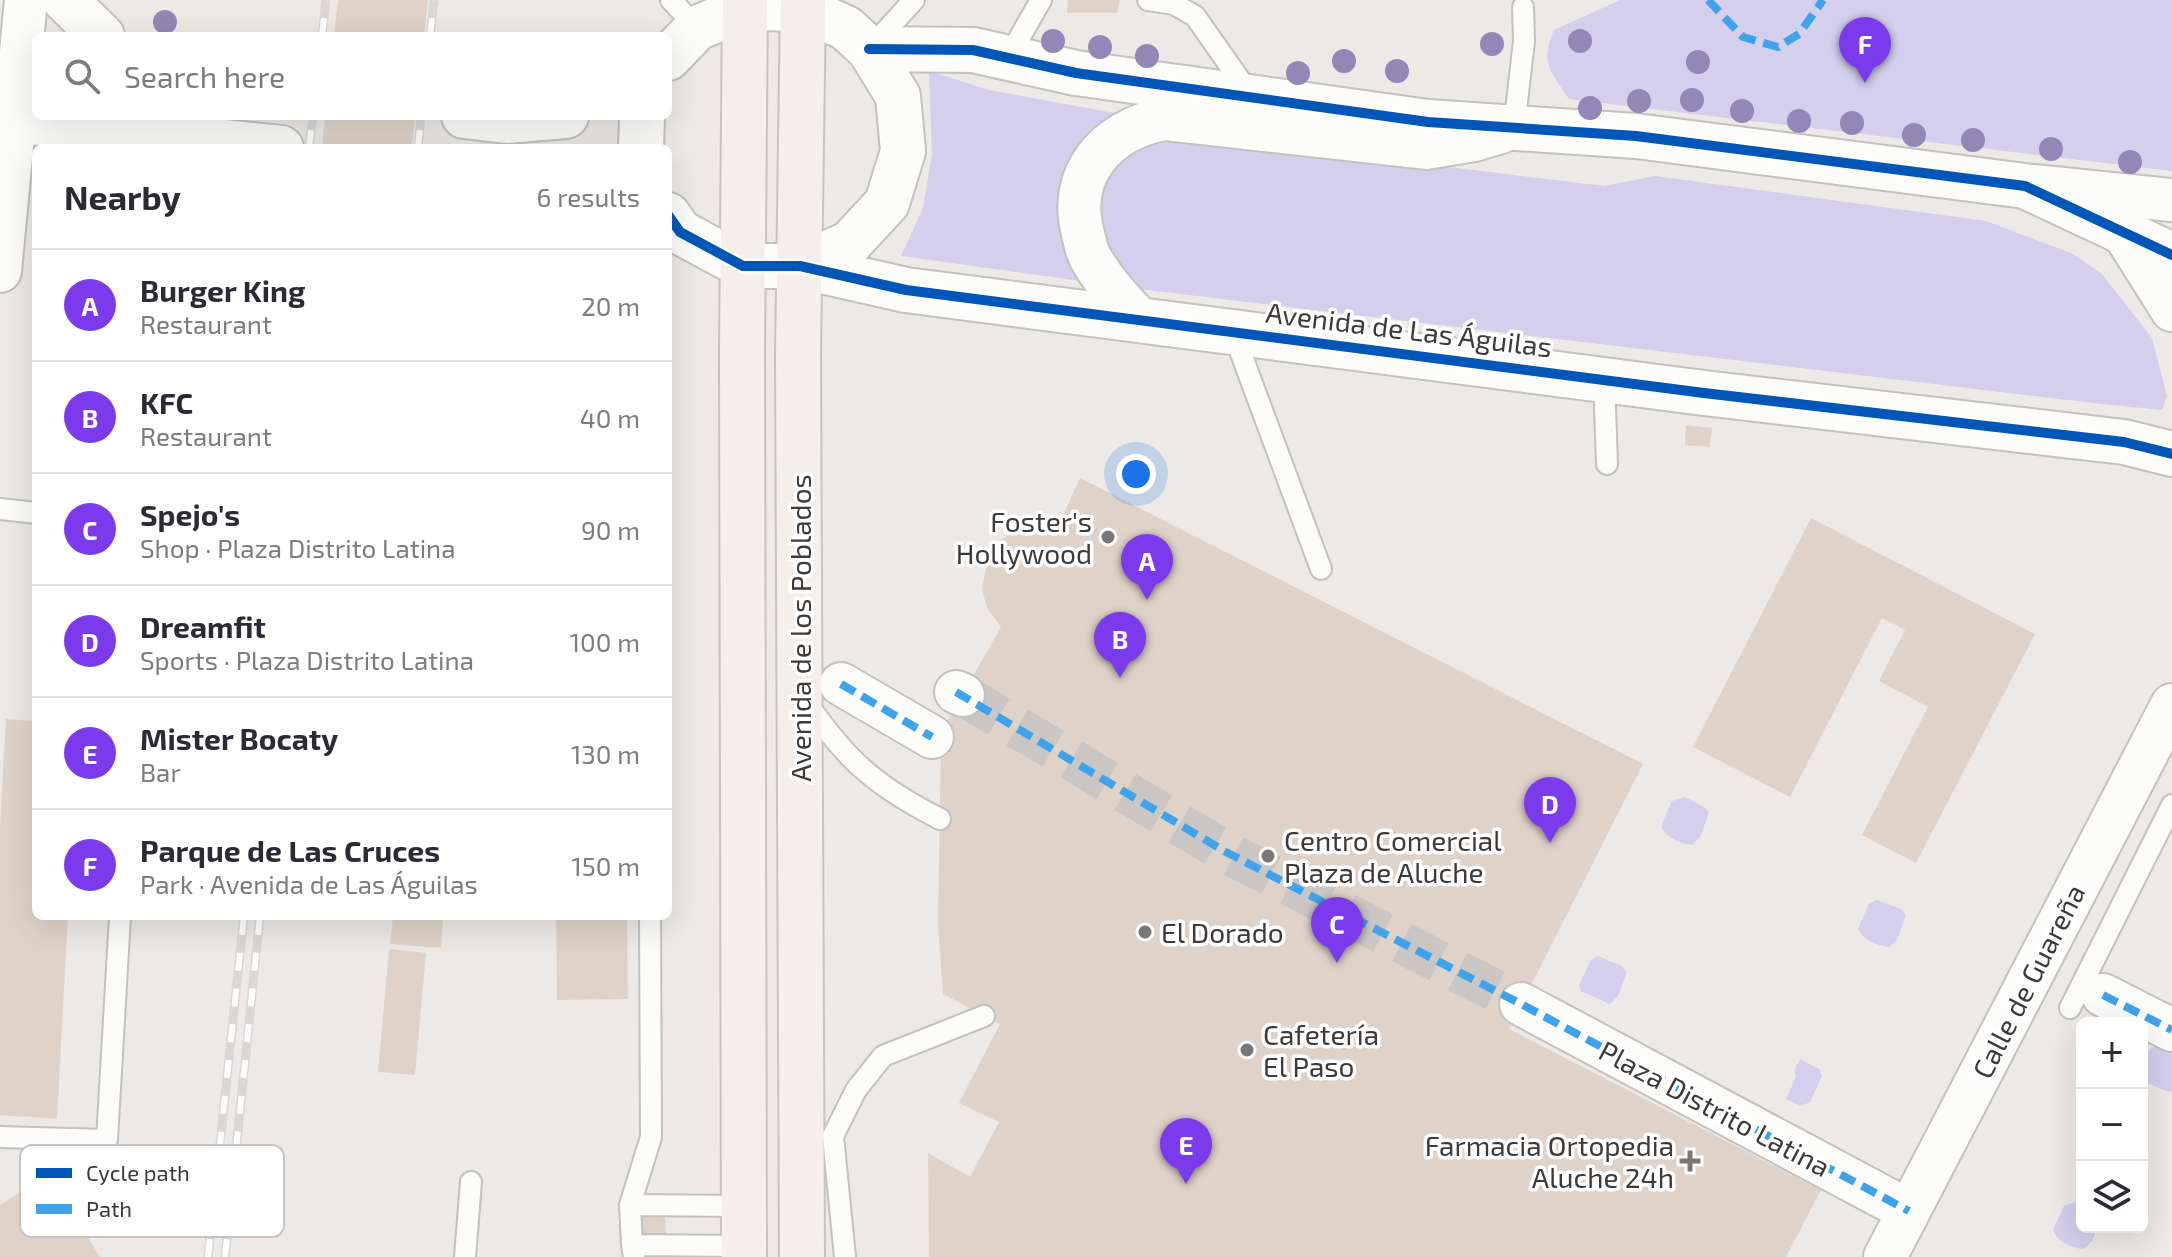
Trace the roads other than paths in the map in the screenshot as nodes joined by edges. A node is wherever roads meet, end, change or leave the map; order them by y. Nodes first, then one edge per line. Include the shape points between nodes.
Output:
1 (26, 0) edge
2 (65, 0) edge
3 (914, 0) edge
4 (1041, 0) edge
5 (1148, 0) edge
6 (745, 4) edge
7 (1523, 7) dead end
8 (832, 17) edge
9 (679, 29) edge
10 (98, 32) edge
11 (1009, 56) junction
12 (1253, 99) junction
13 (8, 120) edge
14 (498, 120) edge
15 (518, 120) edge
16 (642, 120) edge
17 (1514, 128) junction
18 (242, 144) edge
19 (641, 144) edge
20 (2025, 186) junction
21 (2172, 200) edge
22 (672, 224) edge
23 (2121, 229) junction
24 (2172, 255) edge
25 (743, 266) junction
26 (800, 266) junction
27 (0, 271) edge
28 (2172, 310) edge
29 (1140, 320) junction
30 (1233, 332) junction
31 (1604, 378) junction
32 (2168, 450) edge
33 (1607, 464) dead end
34 (0, 509) edge
35 (32, 513) edge
36 (1321, 569) dead end
37 (820, 689) junction
38 (2172, 705) edge
39 (932, 737) dead end
40 (2172, 805) edge
41 (940, 819) dead end
42 (120, 920) edge
43 (650, 920) edge
44 (2086, 1002) joint
45 (1521, 1004) tunnel mouth
46 (984, 1016) dead end
47 (2172, 1030) edge
48 (0, 1137) edge
49 (471, 1182) dead end
50 (630, 1205) junction
51 (1909, 1211) junction
52 (743, 1236) edge
53 (633, 1251) edge
54 (465, 1257) edge
55 (802, 1257) edge
56 (845, 1257) edge
57 (1885, 1257) edge

1 - 13 street
2 - 10 street
3 - 8 lane
4 - 11 lane
5 - 12 lane via 1174,4 1195,16
6 - 8 street
6 - 9 street
6 - 25 main road, Avenida de los Poblados
7 - 17 lane
8 - 11 street
8 - 26 main road, Avenida de los Poblados
8 - 26 street, Avenida de Las Águilas via 898,96 903,151 887,203 850,243
11 - 12 street via 1076,73
12 - 17 street
13 - 18 street
13 - 27 street
14 - 15 street
16 - 19 street
17 - 20 street via 1636,136
17 - 29 street via 1426,148 1164,119 1125,131 1099,152 1087,171 1078,215 1088,254
20 - 21 street
20 - 23 street
22 - 25 street, Avenida de Las Águilas
23 - 24 street
23 - 28 street
25 - 26 street, Avenida de Las Águilas
25 - 52 main road, Avenida de los Poblados
26 - 29 street, Avenida de Las Águilas via 906,290
26 - 37 main road, Avenida de los Poblados
29 - 30 street, Avenida de Las Águilas
30 - 31 street, Avenida de Las Águilas
30 - 36 lane
31 - 32 street, Avenida de Las Águilas
31 - 33 lane
34 - 35 lane
37 - 39 street
37 - 41 lane via 859,768 898,798
37 - 55 main road, Avenida de los Poblados
38 - 51 street, Calle de Guareña
40 - 44 lane
42 - 48 lane via 107,1140
43 - 50 lane via 651,1137
44 - 47 street
45 - 51 street, Plaza Distrito Latina
46 - 56 lane via 883,1056 856,1090 833,1136
49 - 54 lane
50 - 52 lane
50 - 53 lane
51 - 57 street, Calle de Guareña
52 - 53 lane

